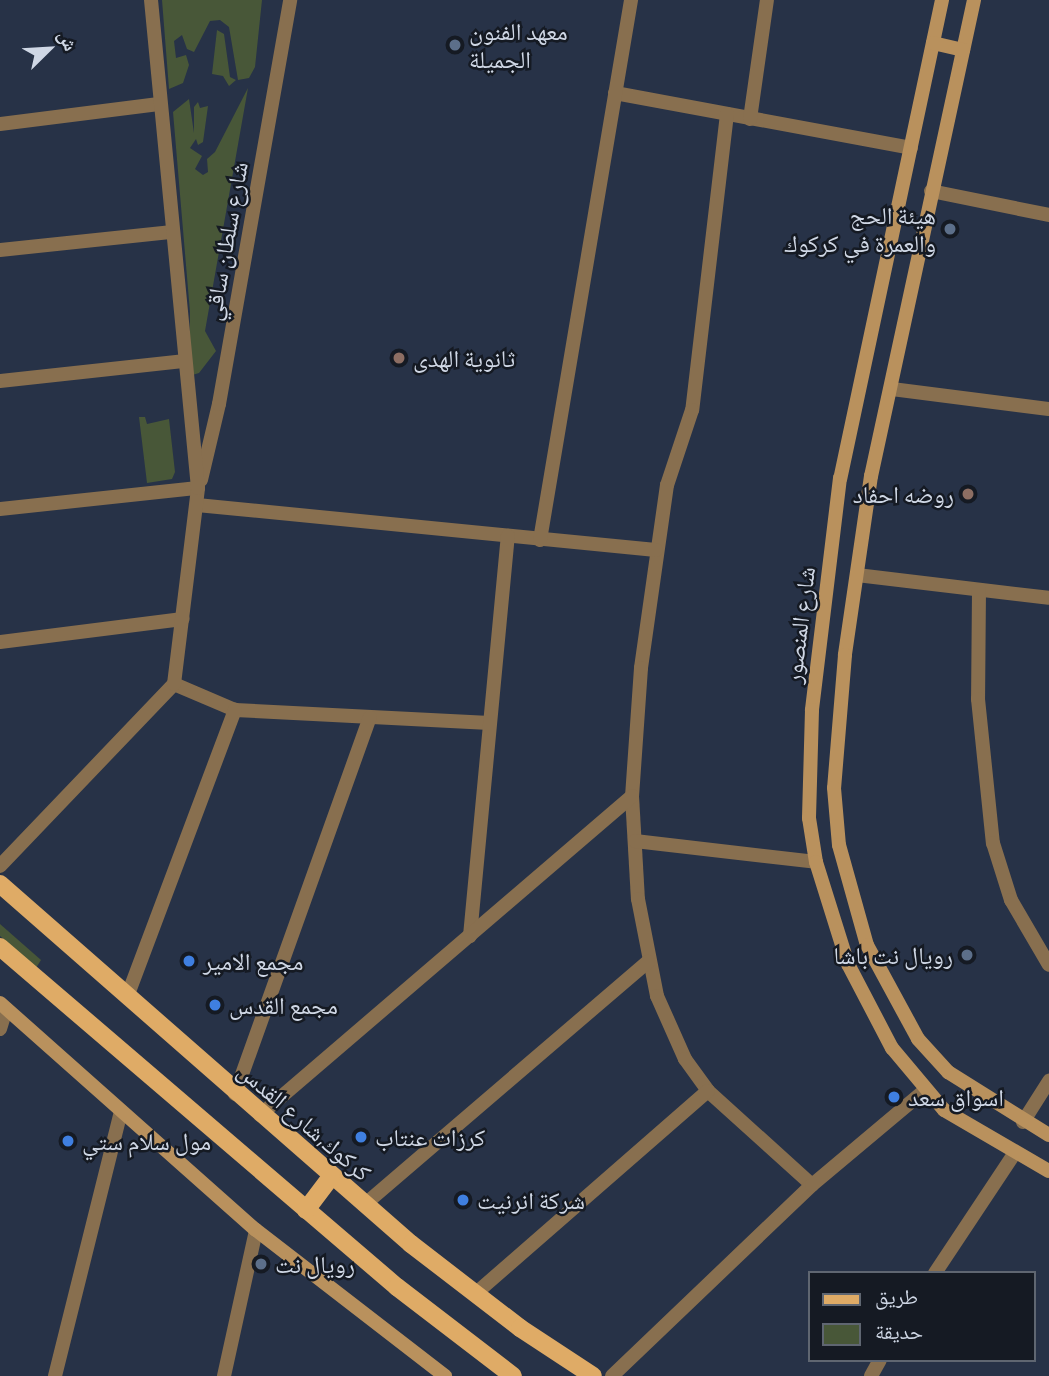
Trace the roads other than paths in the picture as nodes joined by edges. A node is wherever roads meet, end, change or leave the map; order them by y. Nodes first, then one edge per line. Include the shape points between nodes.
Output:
1 (151, 0) edge
2 (290, 0) edge
3 (631, 0) edge
4 (767, 0) edge
5 (942, 0) edge
6 (974, 0) edge
7 (933, 43) junction
8 (963, 50) junction
9 (615, 93) junction
10 (159, 104) junction
11 (727, 114) junction
12 (750, 119) junction
13 (0, 124) edge
14 (911, 148) junction
15 (931, 191) junction
16 (1049, 215) edge
17 (170, 232) junction
18 (0, 250) edge
19 (183, 361) junction
20 (0, 380) edge
21 (892, 389) junction
22 (1049, 409) edge
23 (198, 488) junction
24 (197, 505) junction
25 (0, 509) edge
26 (508, 536) junction
27 (540, 540) junction
28 (656, 550) junction
29 (857, 575) junction
30 (979, 590) junction
31 (1049, 598) edge
32 (183, 619) junction
33 (0, 642) edge
34 (174, 684) junction
35 (235, 710) junction
36 (370, 717) junction
37 (491, 723) junction
38 (632, 796) junction
39 (635, 841) junction
40 (816, 862) junction
41 (0, 866) edge
42 (0, 884) edge
43 (470, 936) junction
44 (0, 947) edge
45 (648, 962) junction
46 (1049, 965) edge
47 (127, 998) junction
48 (3, 1006) edge
49 (0, 1029) edge
50 (1049, 1081) edge
51 (708, 1091) junction
52 (924, 1091) junction
53 (235, 1094) junction
54 (121, 1111) junction
55 (260, 1115) junction
56 (1023, 1122) junction
57 (1049, 1135) edge
58 (1014, 1154) junction
59 (1049, 1171) edge
60 (331, 1177) junction
61 (812, 1185) junction
62 (364, 1205) junction
63 (306, 1210) junction
64 (256, 1230) junction
65 (936, 1271) edge
66 (475, 1294) junction
67 (55, 1376) edge
68 (225, 1376) edge
69 (445, 1376) edge
70 (513, 1376) edge
71 (593, 1376) edge
72 (612, 1376) edge

1 - 10 street
2 - 23 street, شارع سلطان ساقي via 219,404
3 - 9 street
4 - 12 street
5 - 7 street, شارع المنصور
6 - 8 street, شارع المنصور
7 - 8 street
7 - 14 street, شارع المنصور
8 - 15 street, شارع المنصور
9 - 11 street
9 - 27 street
10 - 13 street
10 - 17 street
11 - 12 street
11 - 28 street via 692,410 671,467
12 - 14 street
14 - 40 street, شارع المنصور via 840,478 827,572 812,710 809,818
15 - 16 street
15 - 21 street, شارع المنصور
17 - 18 street
17 - 19 street
19 - 20 street
19 - 23 street
21 - 22 street
21 - 29 street, شارع المنصور via 871,475
23 - 24 street
23 - 25 street
24 - 26 street
24 - 32 street
26 - 27 street
26 - 37 street
27 - 28 street
28 - 38 street via 635,728
29 - 30 street
29 - 56 street, شارع المنصور via 834,788 839,845 851,893 867,945 918,1039 948,1072
30 - 31 street
30 - 46 street via 978,699 993,843 1011,901
32 - 33 street
32 - 34 street
34 - 35 street
34 - 41 street
35 - 36 street
35 - 47 street
36 - 37 street
36 - 53 street
37 - 43 street
38 - 39 street
38 - 43 street
39 - 40 street
39 - 45 street
40 - 52 street, شارع المنصور via 848,964 870,1013
42 - 47 main road, كركوك,شارع القدس
43 - 55 street
44 - 63 main road
45 - 51 street via 671,1029
45 - 62 street
47 - 53 main road, كركوك,شارع القدس
48 - 49 street
48 - 54 street
50 - 56 street
51 - 61 street
51 - 66 street
52 - 58 street, شارع المنصور via 944,1110
52 - 61 street
53 - 55 main road, كركوك,شارع القدس
54 - 64 street
54 - 67 street
55 - 60 main road, كركوك,شارع القدس
56 - 57 street, شارع المنصور
58 - 59 street, شارع المنصور
58 - 65 street
60 - 62 main road, كركوك,شارع القدس
60 - 63 main road
61 - 72 street
62 - 66 main road, كركوك,شارع القدس
63 - 70 main road
64 - 68 street
64 - 69 street
66 - 71 main road, كركوك,شارع القدس

